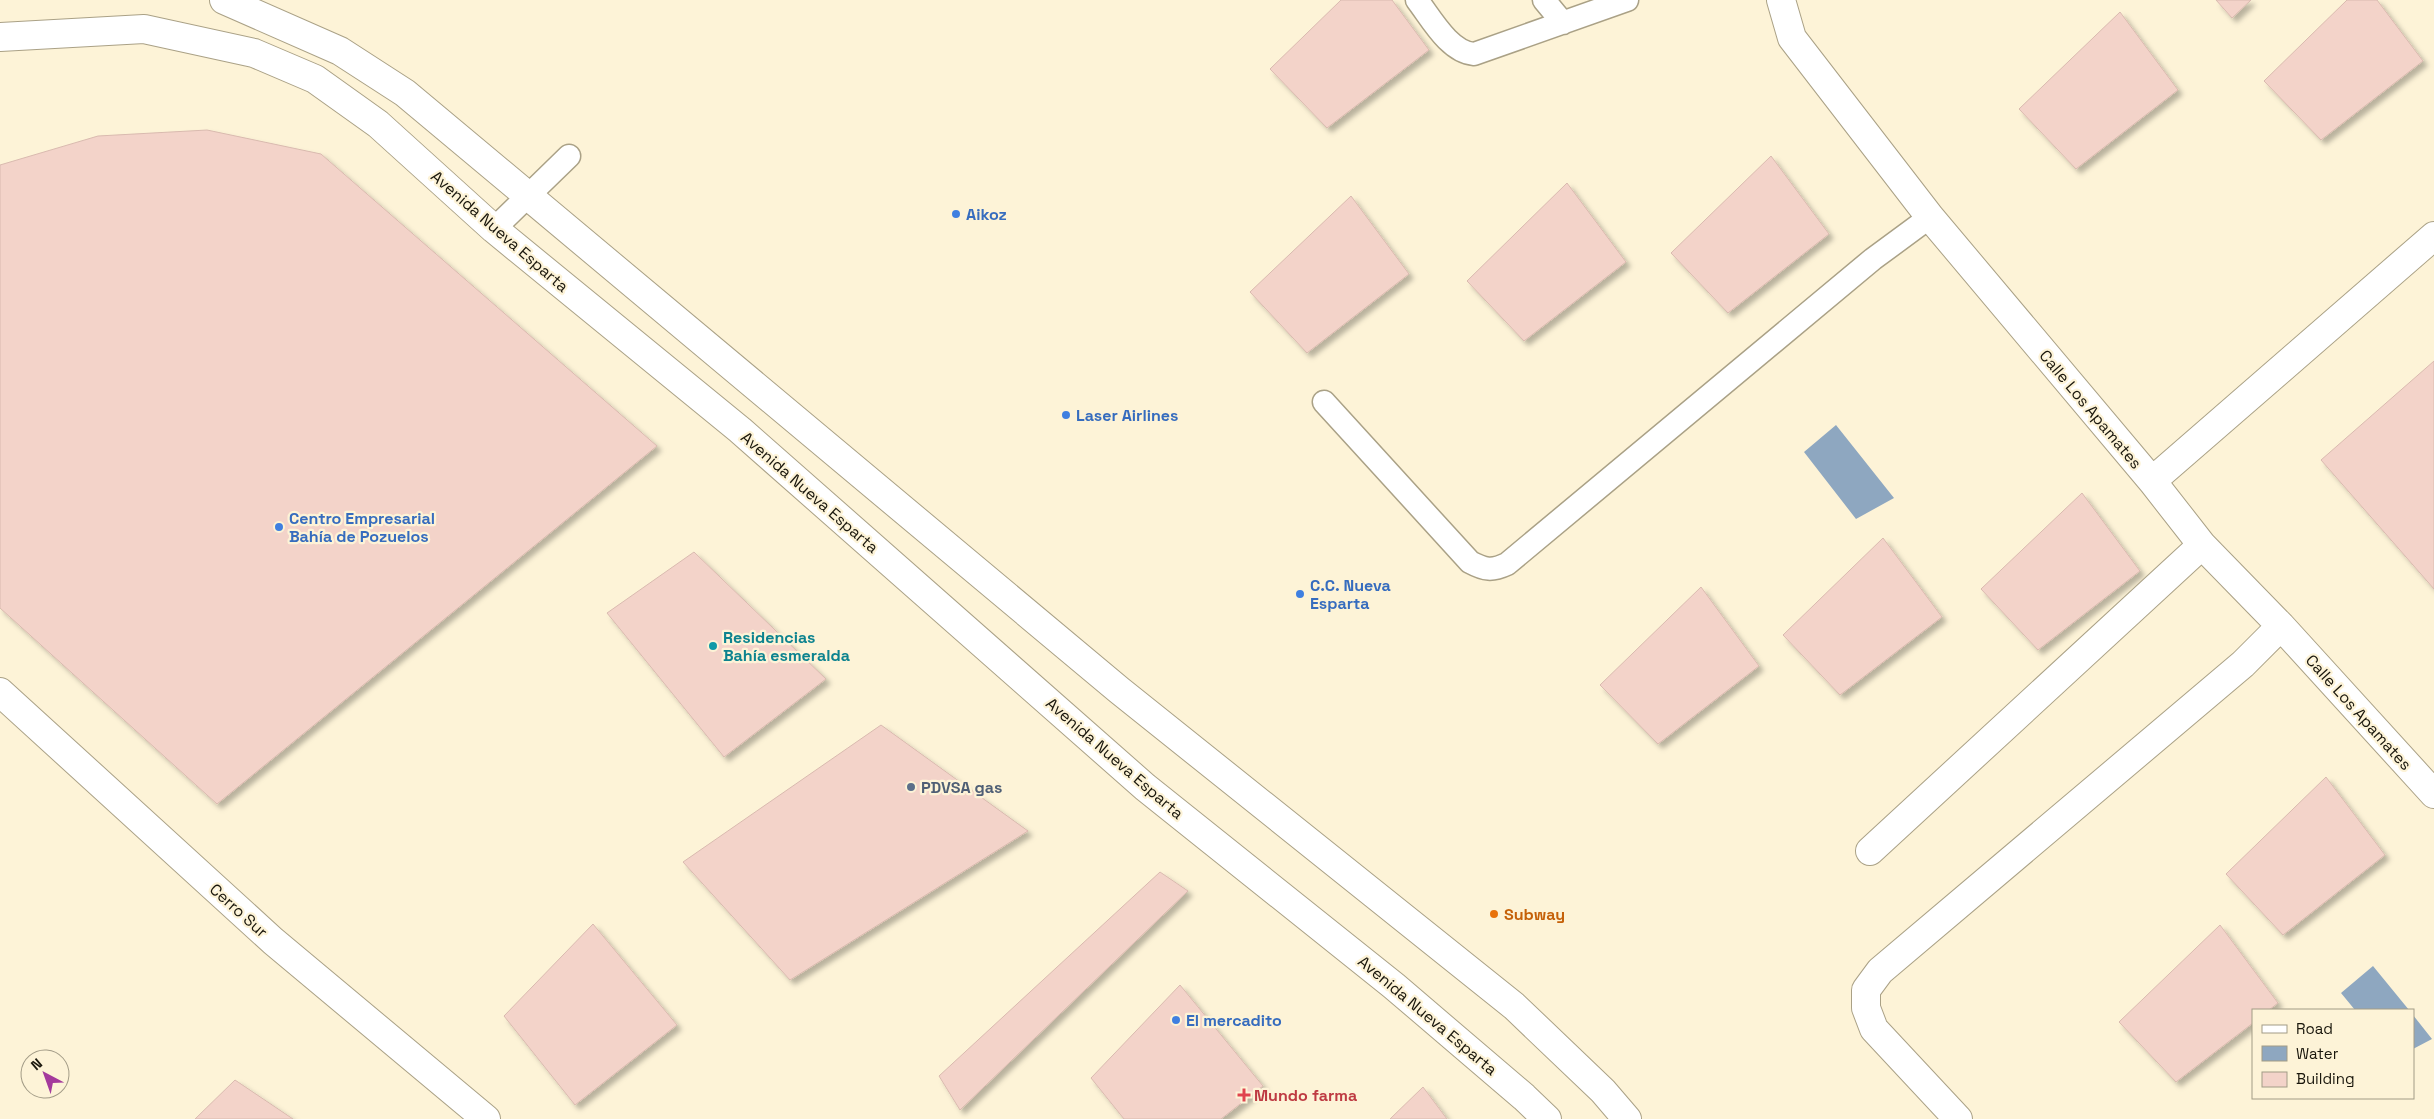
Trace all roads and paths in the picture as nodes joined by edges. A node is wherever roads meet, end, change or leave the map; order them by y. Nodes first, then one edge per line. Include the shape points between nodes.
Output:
1 (224, 0) edge
2 (1416, 0) edge
3 (1544, 0) edge
4 (1627, 0) edge
5 (1780, 0) edge
6 (1563, 23) junction
7 (0, 37) edge
8 (570, 156) dead end
9 (527, 196) junction
10 (1930, 217) junction
11 (494, 229) junction
12 (2434, 236) edge
13 (1324, 402) dead end
14 (2152, 481) junction
15 (2202, 545) junction
16 (2281, 626) junction
17 (0, 692) edge
18 (2434, 794) edge
19 (1870, 850) dead end
20 (486, 1119) edge
21 (1546, 1119) edge
22 (1627, 1119) edge
23 (1958, 1119) edge

1 - 9 street via 340,51 405,93
2 - 6 lane via 1452,44 1466,53 1474,54
3 - 6 lane
4 - 6 lane
5 - 10 street, Calle Los Apamates via 1792,38
7 - 11 street, Avenida Nueva Esparta via 144,29 254,52 315,79 378,124
8 - 9 lane
9 - 11 lane
9 - 22 street via 1119,690 1514,1006
10 - 13 lane via 1873,259 1507,564 1493,570 1470,562
10 - 14 street, Calle Los Apamates
11 - 21 street, Avenida Nueva Esparta via 740,430 1145,787 1394,986
12 - 14 street
14 - 15 street, Calle Los Apamates
15 - 16 street, Calle Los Apamates
15 - 19 street
16 - 18 street, Calle Los Apamates
16 - 23 street via 2243,664 1880,971 1866,990 1866,1008 1874,1029
17 - 20 street, Cerro Sur via 273,941

